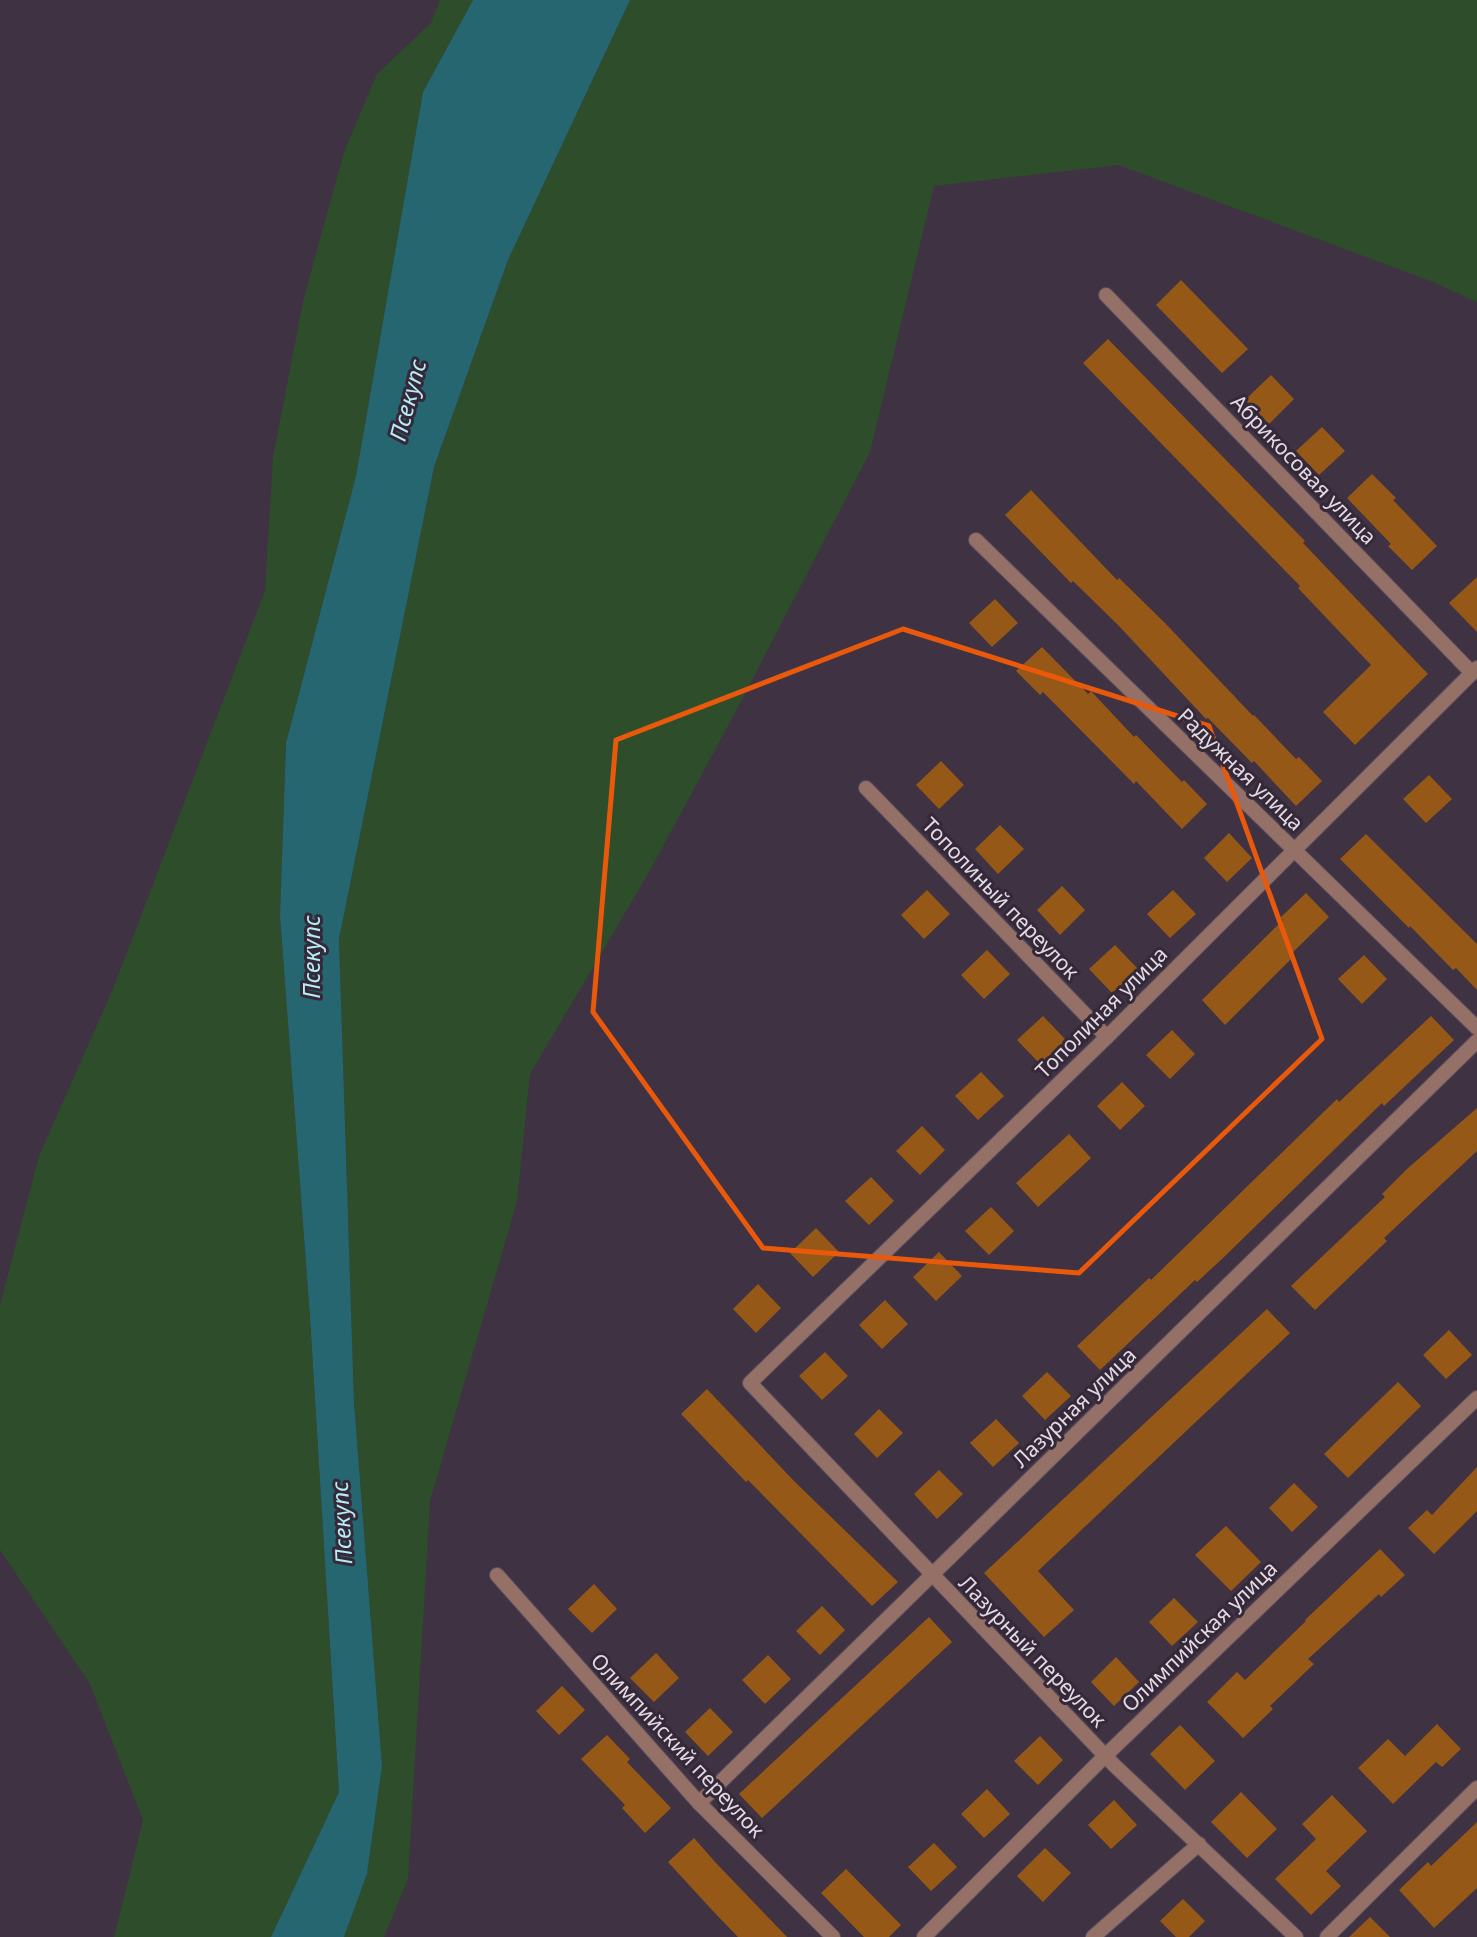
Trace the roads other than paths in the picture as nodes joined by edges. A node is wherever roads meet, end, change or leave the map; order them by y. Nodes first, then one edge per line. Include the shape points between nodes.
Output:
1 (1105, 295) dead end
2 (976, 540) dead end
3 (1474, 670) edge
4 (866, 788) dead end
5 (1294, 850) junction
6 (1477, 1028) edge
7 (1107, 1037) junction
8 (1477, 1041) edge
9 (750, 1383) joint
10 (1477, 1398) edge
11 (497, 1575) dead end
12 (932, 1576) junction
13 (1105, 1756) junction
14 (1477, 1788) edge
15 (699, 1802) junction
16 (1199, 1844) junction
17 (833, 1937) edge
18 (924, 1937) edge
19 (1093, 1937) edge
20 (1296, 1937) edge
21 (1327, 1937) edge

1 - 3 street, Абрикосовая улица
2 - 5 street, Радужная улица
3 - 5 street, Тополиная улица
4 - 7 street, Тополиный переулок
5 - 6 street, Радужная улица
5 - 7 street, Тополиная улица
7 - 9 street, Тополиная улица
8 - 12 street, Лазурная улица
9 - 12 street, Лазурный переулок
10 - 13 street, Олимпийская улица
11 - 15 street, Олимпийский переулок
12 - 13 street, Лазурный переулок
12 - 15 street, Лазурная улица
13 - 16 street, Лазурный переулок
13 - 18 street, Олимпийская улица
14 - 21 street
15 - 17 street, Олимпийский переулок
16 - 19 street
16 - 20 street, Лазурный переулок

